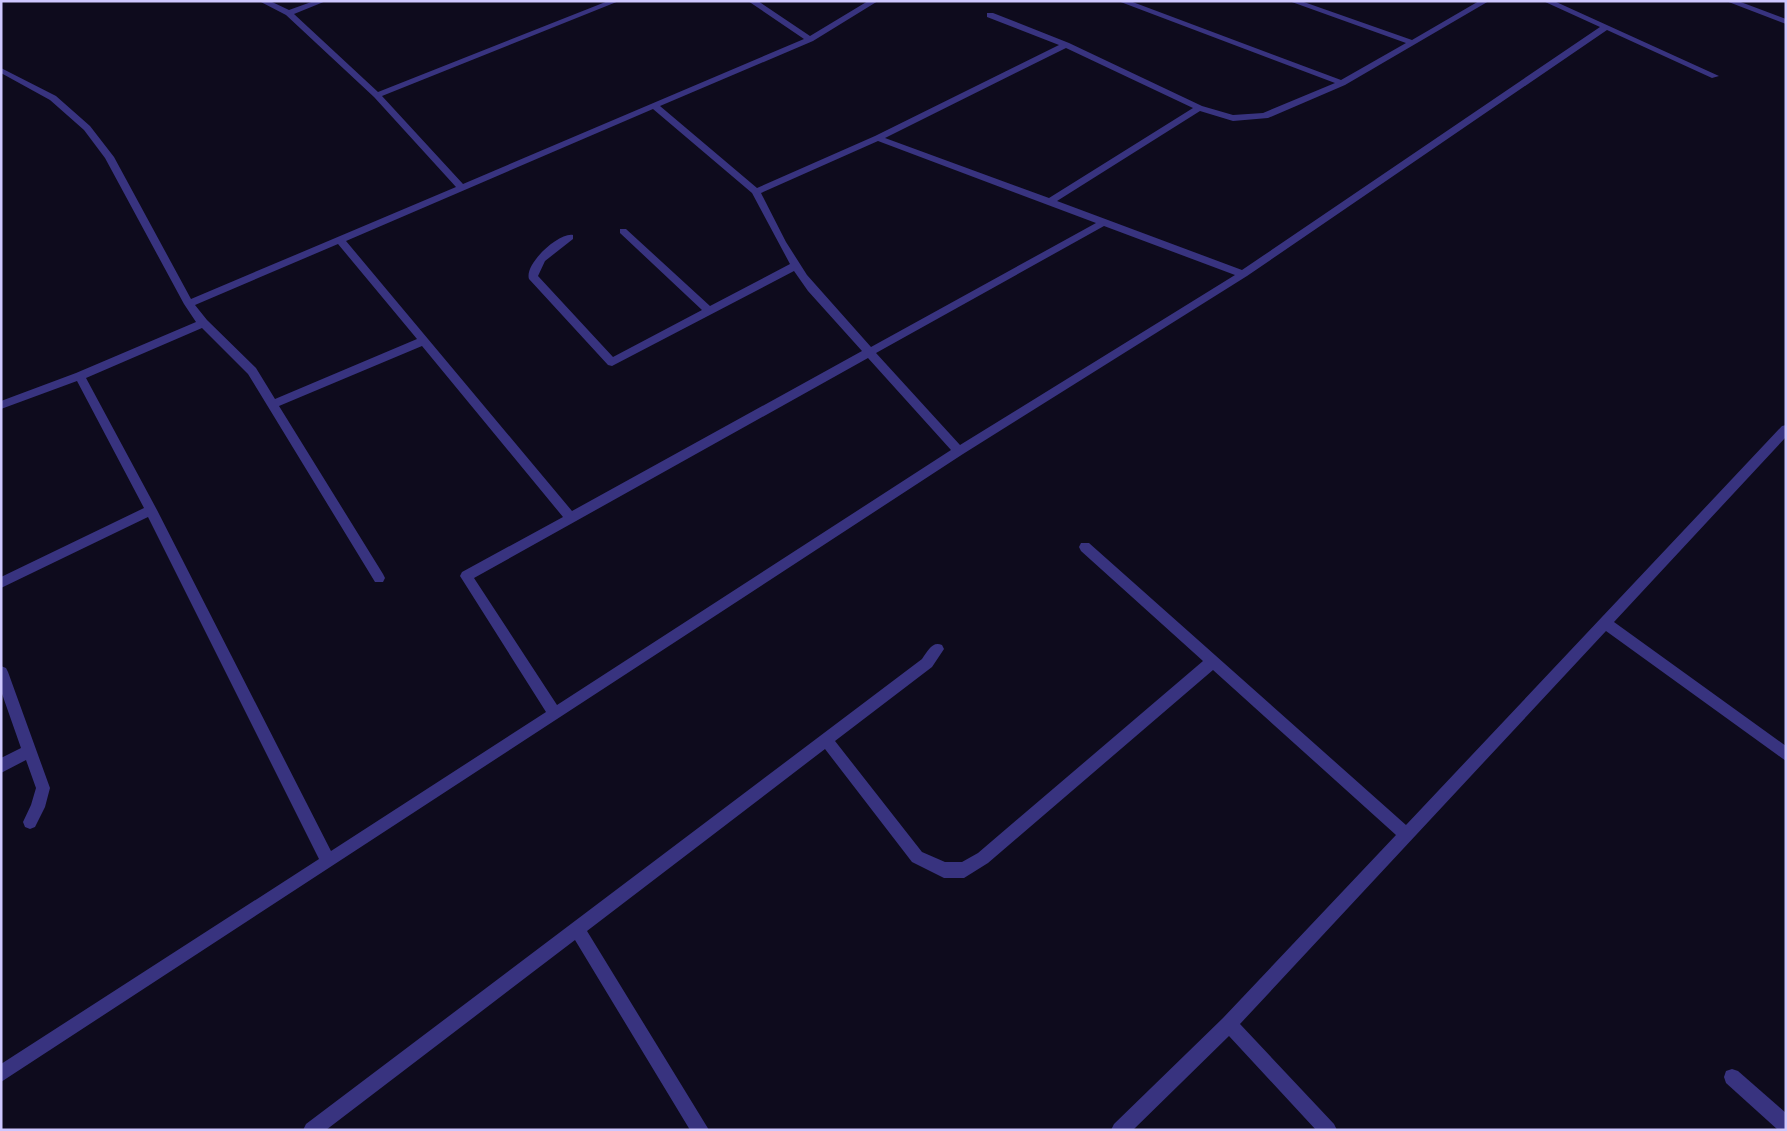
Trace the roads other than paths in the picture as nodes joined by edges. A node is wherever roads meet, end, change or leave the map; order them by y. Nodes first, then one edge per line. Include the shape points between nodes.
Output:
1 (263, 1) edge
2 (322, 1) edge
3 (616, 1) edge
4 (752, 1) edge
5 (874, 1) edge
6 (1122, 1) edge
7 (1293, 1) edge
8 (1316, 1) edge
9 (1485, 1) edge
10 (1547, 1) edge
11 (1730, 1) edge
12 (1309, 7) junction
13 (289, 12) junction
14 (990, 15) dead end
15 (1786, 22) edge
16 (1606, 28) junction
17 (810, 39) junction
18 (1413, 43) junction
19 (1066, 45) junction
20 (1, 70) edge
21 (1715, 76) dead end
22 (1342, 83) junction
23 (377, 94) junction
24 (654, 105) junction
25 (1200, 108) junction
26 (878, 138) junction
27 (462, 188) junction
28 (756, 192) junction
29 (1050, 202) junction
30 (1104, 222) junction
31 (623, 232) dead end
32 (570, 237) dead end
33 (340, 240) junction
34 (795, 266) junction
35 (1243, 274) junction
36 (189, 304) junction
37 (709, 311) junction
38 (203, 323) junction
39 (423, 341) junction
40 (869, 352) junction
41 (80, 376) junction
42 (273, 404) junction
43 (1, 405) edge
44 (1786, 430) edge
45 (959, 451) junction
46 (151, 510) junction
47 (570, 516) junction
48 (1085, 547) dead end
49 (379, 578) dead end
50 (1, 583) edge
51 (1605, 623) junction
52 (937, 649) dead end
53 (1211, 663) junction
54 (1, 672) edge
55 (555, 714) junction
56 (826, 740) junction
57 (29, 752) junction
58 (1786, 754) edge
59 (1, 766) edge
60 (30, 822) dead end
61 (1406, 836) junction
62 (328, 862) junction
63 (577, 928) junction
64 (1229, 1024) junction
65 (1, 1074) edge
66 (1732, 1077) dead end
67 (1786, 1124) edge
68 (312, 1130) edge
69 (700, 1130) edge
70 (1120, 1130) edge
71 (1328, 1130) edge

1 - 13 street
2 - 13 street
3 - 23 street
4 - 17 street
5 - 17 street
6 - 22 street
7 - 12 street
8 - 12 street
9 - 18 street
10 - 16 street
11 - 15 street
12 - 18 street
13 - 23 street
14 - 19 street
16 - 21 street
16 - 35 street
17 - 24 street
18 - 22 street
19 - 25 street
19 - 26 street
20 - 36 street via 54,98 88,128 108,157
22 - 25 street via 1265,116 1233,118
23 - 27 street
24 - 27 street
24 - 28 street
25 - 29 street
26 - 28 street
26 - 29 street
27 - 33 street
28 - 34 street
29 - 30 street
30 - 35 street
30 - 40 street
31 - 37 street
32 - 37 street via 543,256 534,269 533,277 612,362
33 - 36 street
33 - 39 street
34 - 37 street
34 - 40 street
35 - 45 street
36 - 38 street
38 - 41 street
38 - 42 street via 252,371
39 - 42 street
39 - 47 street
40 - 45 street
40 - 47 street
41 - 43 street
41 - 46 street
42 - 49 street
44 - 51 street
45 - 55 street
46 - 50 street
46 - 62 street
47 - 55 street via 466,576
48 - 53 street
51 - 58 street
51 - 61 street
52 - 56 street via 927,663
53 - 56 street via 983,858 964,870 944,870 916,857
53 - 61 street
54 - 57 street
55 - 62 street
56 - 63 street
57 - 59 street
57 - 60 street via 43,788
61 - 64 street
62 - 65 street
63 - 68 street
63 - 69 street
64 - 70 street
64 - 71 street
66 - 67 street

